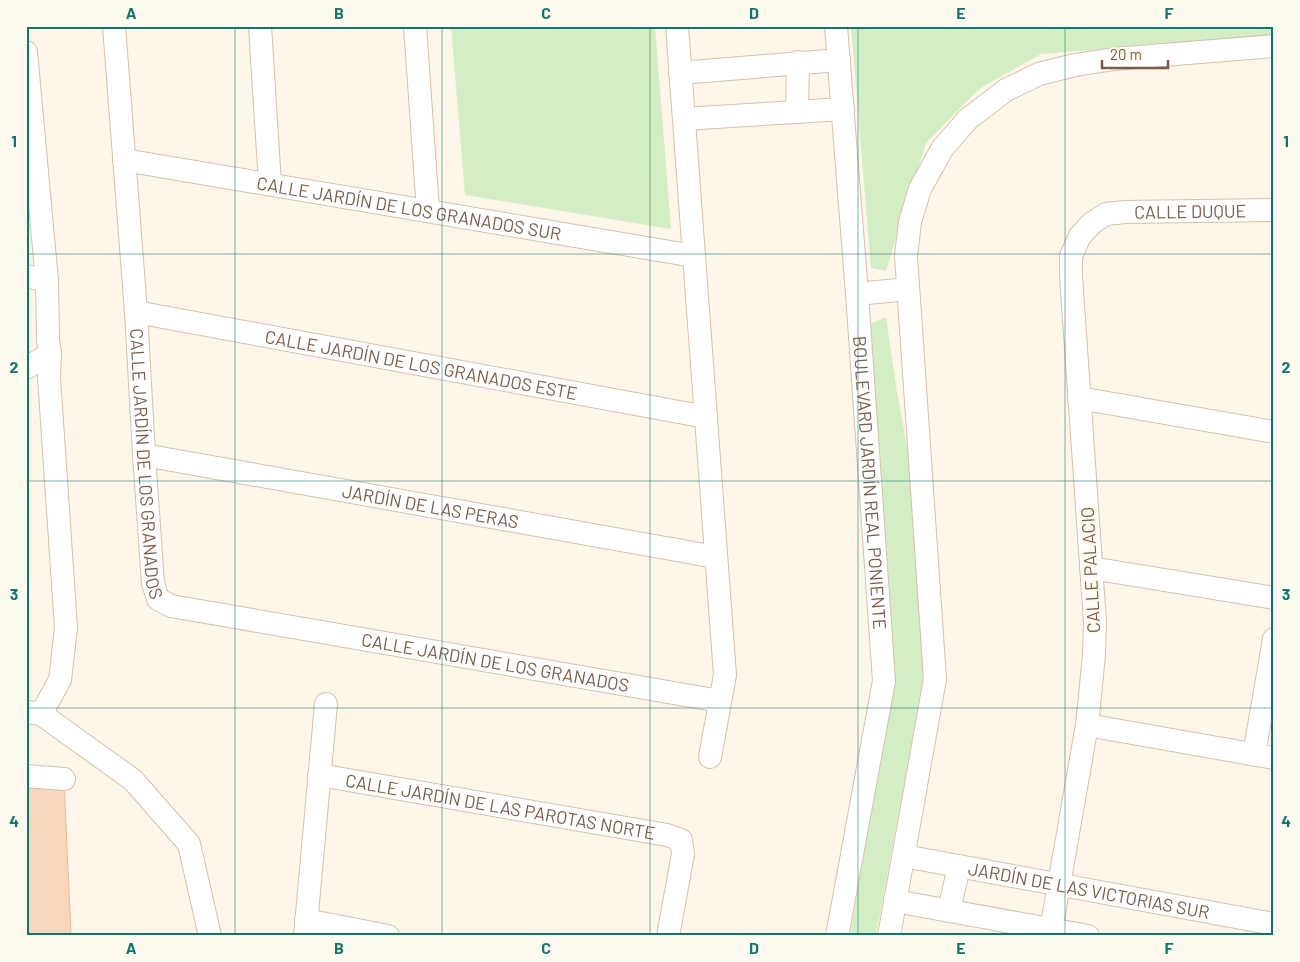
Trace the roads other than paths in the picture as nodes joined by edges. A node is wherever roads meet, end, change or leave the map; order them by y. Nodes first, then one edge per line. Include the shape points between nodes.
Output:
1 (114, 26) edge
2 (260, 26) edge
3 (415, 26) edge
4 (677, 26) edge
5 (836, 26) edge
6 (1274, 46) edge
7 (26, 52) edge
8 (839, 60) junction
9 (798, 62) junction
10 (680, 72) junction
11 (842, 109) junction
12 (798, 112) junction
13 (684, 119) junction
14 (124, 160) junction
15 (270, 184) junction
16 (1274, 210) edge
17 (428, 211) junction
18 (1106, 214) joint
19 (34, 238) edge
20 (694, 256) junction
21 (37, 279) edge
22 (908, 289) junction
23 (857, 294) junction
24 (136, 312) junction
25 (50, 354) junction
26 (26, 368) edge
27 (1079, 398) junction
28 (706, 417) junction
29 (1274, 432) edge
30 (144, 455) junction
31 (716, 557) junction
32 (1091, 568) junction
33 (1274, 598) edge
34 (1274, 639) edge
35 (720, 701) junction
36 (326, 704) dead end
37 (34, 713) edge
38 (1087, 724) junction
39 (1264, 756) edge
40 (710, 757) dead end
41 (319, 775) junction
42 (26, 776) edge
43 (64, 779) dead end
44 (904, 856) junction
45 (959, 866) junction
46 (1059, 885) junction
47 (896, 901) junction
48 (949, 911) junction
49 (1274, 924) edge
50 (305, 928) edge
51 (1051, 932) edge
52 (210, 936) edge
53 (388, 936) edge
54 (668, 936) edge
55 (837, 936) edge
56 (889, 936) edge
57 (1088, 936) edge

1 - 14 street, CALLE JARDÍN DE LOS GRANADOS
2 - 15 street
3 - 17 street
4 - 10 street
5 - 8 street, BOULEVARD JARDÍN REAL PONIENTE
6 - 22 street via 1075,65 1039,74 1006,90 968,119 942,149 920,189 910,222 906,256
7 - 19 street
8 - 9 street
8 - 11 street, BOULEVARD JARDÍN REAL PONIENTE
9 - 10 street
9 - 12 street
10 - 13 street
11 - 12 street
11 - 23 street, BOULEVARD JARDÍN REAL PONIENTE
12 - 13 street
13 - 20 street
14 - 15 street, CALLE JARDÍN DE LOS GRANADOS SUR
14 - 24 street, CALLE JARDÍN DE LOS GRANADOS
15 - 17 street, CALLE JARDÍN DE LOS GRANADOS SUR
16 - 18 street, CALLE DUQUE
17 - 20 street, CALLE JARDÍN DE LOS GRANADOS SUR
18 - 27 street, CALLE PALACIO via 1080,236 1072,256
19 - 21 street
20 - 28 street
21 - 25 street
22 - 23 street
22 - 44 street via 935,679
23 - 55 street, BOULEVARD JARDÍN REAL PONIENTE via 884,681
24 - 28 street, CALLE JARDÍN DE LOS GRANADOS ESTE
24 - 30 street, CALLE JARDÍN DE LOS GRANADOS
25 - 26 street
25 - 37 street via 66,628 60,680
27 - 29 street
27 - 32 street, CALLE PALACIO
28 - 31 street
30 - 31 street, JARDÍN DE LAS PERAS
30 - 35 street, CALLE JARDÍN DE LOS GRANADOS via 153,583 158,599 171,606
31 - 35 street via 725,675
32 - 33 street
32 - 38 street, CALLE PALACIO via 1094,655
34 - 39 street
35 - 40 street
36 - 41 street
37 - 52 street via 132,780 189,844
38 - 39 street
38 - 46 street, CALLE PALACIO
41 - 50 street
41 - 54 street, CALLE JARDÍN DE LAS PAROTAS NORTE via 681,840 683,854
42 - 43 street
44 - 45 street, JARDÍN DE LAS VICTORIAS SUR
44 - 47 street
45 - 46 street, JARDÍN DE LAS VICTORIAS SUR
45 - 48 street
46 - 49 street, JARDÍN DE LAS VICTORIAS SUR
46 - 51 street, CALLE PALACIO
47 - 48 street
47 - 56 street
48 - 51 street
50 - 53 street
51 - 57 street

